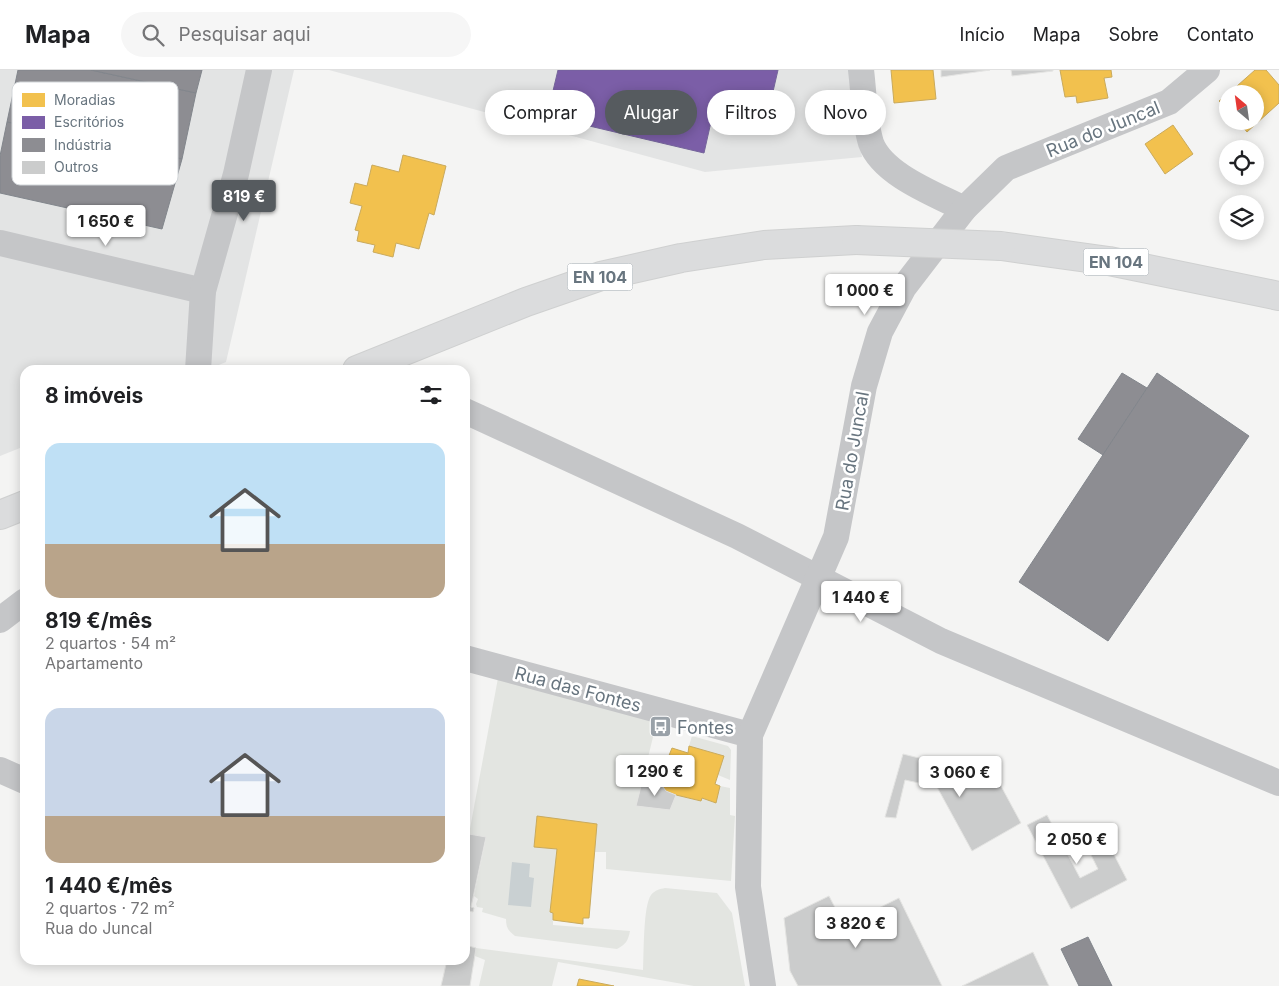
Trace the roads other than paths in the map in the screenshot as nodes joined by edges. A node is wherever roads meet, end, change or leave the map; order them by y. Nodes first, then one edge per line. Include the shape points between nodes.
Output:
1 (259, 70) edge
2 (861, 70) edge
3 (1207, 70) edge
4 (964, 208) junction
5 (0, 243) edge
6 (1229, 286) junction
7 (203, 291) junction
8 (1279, 296) edge
9 (1279, 301) edge
10 (198, 365) edge
11 (369, 365) edge
12 (470, 413) edge
13 (20, 507) edge
14 (0, 515) edge
15 (817, 577) junction
16 (20, 604) edge
17 (0, 620) edge
18 (470, 659) edge
19 (750, 735) junction
20 (0, 770) edge
21 (20, 779) edge
22 (1279, 783) edge
23 (763, 986) edge

1 - 7 street via 236,174
2 - 4 street via 868,129 881,161 895,173
3 - 4 street, Rua do Juncal via 1169,102 1006,168
4 - 15 street, Rua do Juncal via 904,287 880,332 864,386 836,537
5 - 7 street
6 - 8 main road, EN 104
6 - 9 main road, EN 104
6 - 11 main road, EN 104, bridge via 1109,260 1001,246 856,240 764,245 681,258 601,276 526,302
7 - 10 street
12 - 15 street via 737,536
13 - 14 main road
15 - 19 street, Rua do Juncal
15 - 22 street via 941,641
16 - 17 street
18 - 19 street, Rua das Fontes
19 - 23 street, Rua do Juncal via 748,887
20 - 21 street

